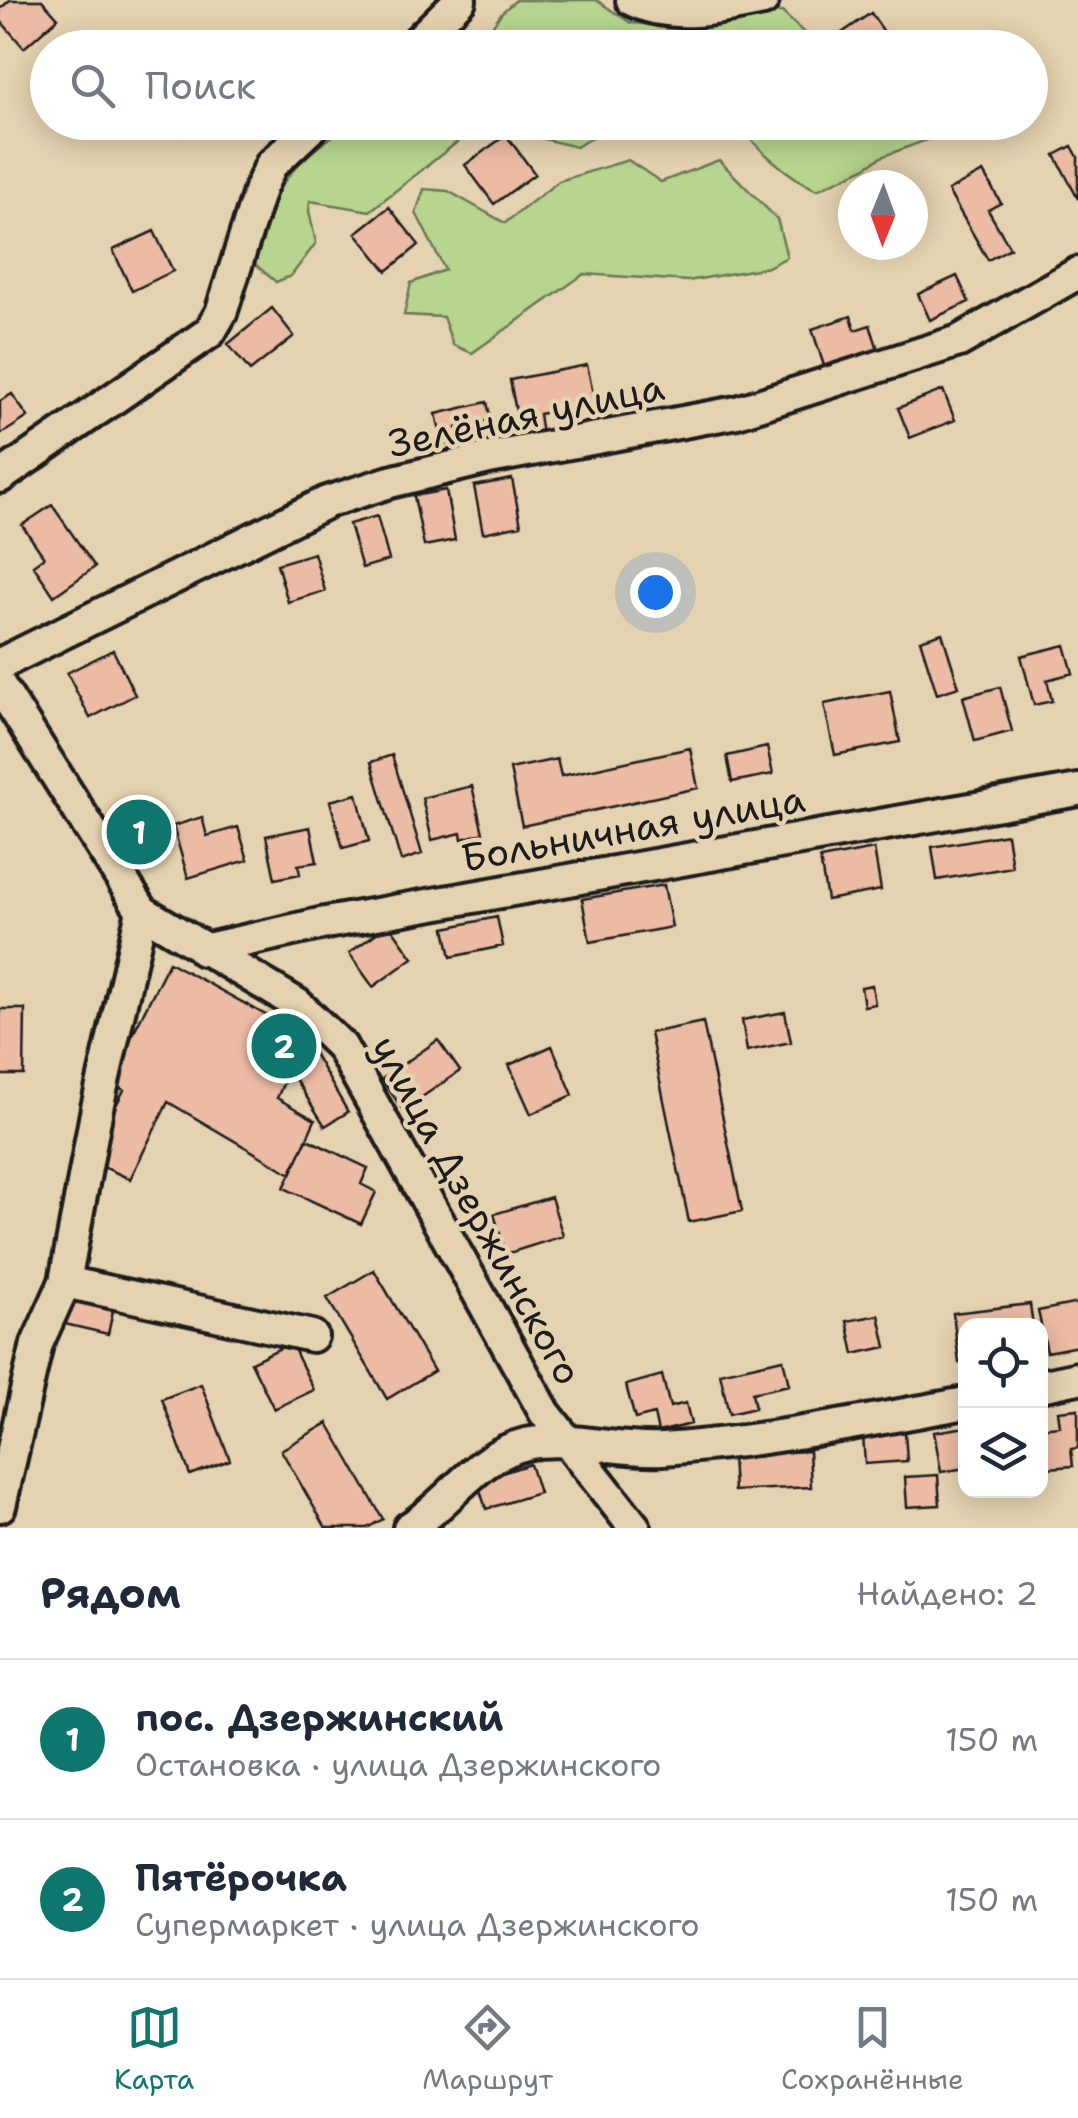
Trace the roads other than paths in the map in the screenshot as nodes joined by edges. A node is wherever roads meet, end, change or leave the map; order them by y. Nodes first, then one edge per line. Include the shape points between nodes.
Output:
1 (460, 0) edge
2 (632, 0) edge
3 (762, 0) edge
4 (429, 30) edge
5 (297, 140) edge
6 (1078, 274) edge
7 (0, 478) edge
8 (0, 664) edge
9 (0, 686) edge
10 (1078, 790) edge
11 (142, 911) junction
12 (203, 950) junction
13 (64, 1282) junction
14 (312, 1336) dead end
15 (1078, 1378) edge
16 (1048, 1384) edge
17 (958, 1404) edge
18 (567, 1442) junction
19 (0, 1506) edge
20 (409, 1528) edge
21 (635, 1528) edge

1 - 4 street
2 - 3 street via 651,10 702,11
5 - 7 street via 271,164 260,188 210,332
6 - 8 street, Зелёная улица via 959,341 737,412 489,458 327,502
9 - 11 street, улица Дзержинского
10 - 12 street, Больничная улица
11 - 12 street, улица Дзержинского
11 - 13 street
12 - 18 street, улица Дзержинского via 297,1004 341,1046
13 - 14 street
13 - 19 street via 37,1344
15 - 16 street
17 - 18 street via 702,1446 636,1451
18 - 20 street via 524,1444 479,1467
18 - 21 street, улица Дзержинского

